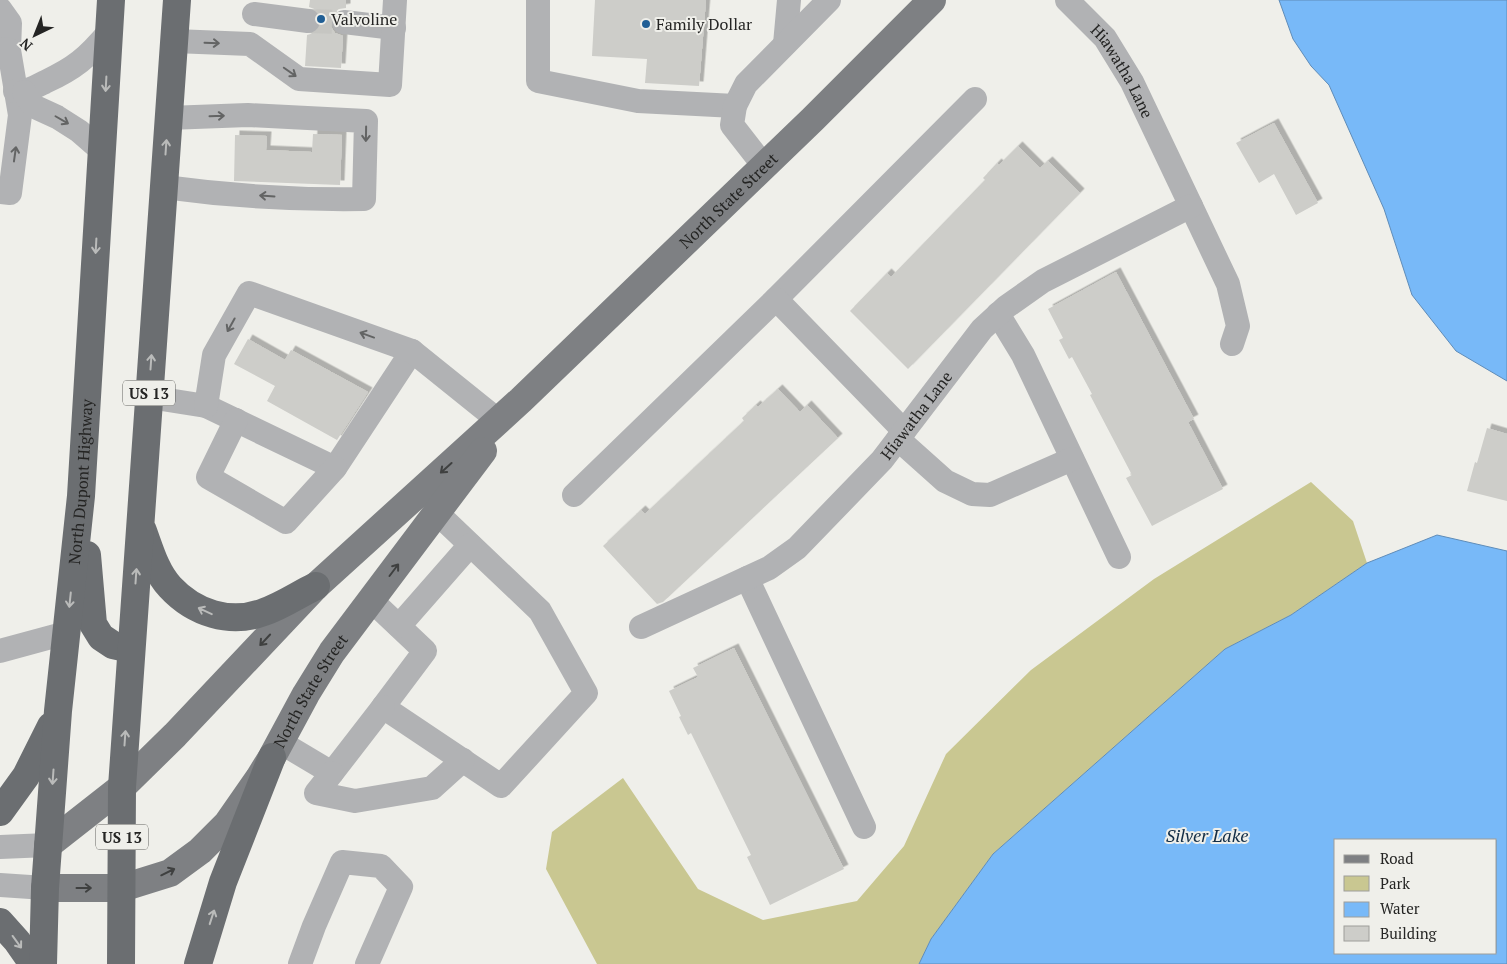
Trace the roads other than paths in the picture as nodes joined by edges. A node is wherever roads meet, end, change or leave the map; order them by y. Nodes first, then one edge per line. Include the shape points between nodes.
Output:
1 (111, 0) edge
2 (177, 0) edge
3 (395, 0) edge
4 (538, 0) edge
5 (789, 0) edge
6 (829, 0) edge
7 (932, 0) edge
8 (1067, 0) edge
9 (254, 7) edge
10 (0, 9) edge
11 (308, 21) tunnel mouth
12 (344, 22) tunnel mouth
13 (394, 28) junction
14 (109, 32) junction
15 (174, 41) junction
16 (250, 44) junction
17 (786, 44) junction
18 (4, 50) edge
19 (20, 92) junction
20 (975, 99) dead end
21 (735, 106) junction
22 (168, 118) junction
23 (102, 151) junction
24 (764, 166) junction
25 (164, 187) junction
26 (0, 192) edge
27 (1191, 206) junction
28 (776, 299) junction
29 (998, 314) junction
30 (1232, 344) dead end
31 (412, 351) junction
32 (149, 397) junction
33 (521, 400) junction
34 (206, 406) junction
35 (236, 420) junction
36 (499, 421) junction
37 (901, 435) junction
38 (1072, 459) junction
39 (335, 468) junction
40 (81, 496) junction
41 (574, 496) dead end
42 (437, 513) junction
43 (140, 522) junction
44 (470, 545) junction
45 (1119, 557) dead end
46 (747, 578) junction
47 (316, 586) junction
48 (371, 600) junction
49 (399, 626) junction
50 (642, 628) dead end
51 (66, 633) junction
52 (131, 649) junction
53 (0, 651) edge
54 (383, 707) junction
55 (58, 711) junction
56 (276, 750) junction
57 (463, 760) junction
58 (332, 773) junction
59 (122, 787) junction
60 (0, 812) edge
61 (864, 827) dead end
62 (48, 845) junction
63 (0, 847) edge
64 (0, 885) edge
65 (45, 888) junction
66 (122, 888) junction
67 (0, 922) edge
68 (33, 964) edge
69 (43, 964) edge
70 (121, 964) edge
71 (198, 964) edge
72 (300, 964) edge
73 (367, 964) edge

1 - 14 highway, North Dupont Highway
2 - 15 highway, US 13
3 - 13 street
4 - 21 street via 538,81 638,101
5 - 17 street
6 - 17 street
7 - 24 main road, North State Street
8 - 27 street, Hiawatha Lane via 1105,38 1132,82
9 - 11 street
9 - 16 street
10 - 18 street via 10,23
12 - 13 street
16 -> 13 street via 299,78 390,85
14 - 19 street via 72,69
14 -> 23 highway, North Dupont Highway
15 -> 16 street
15 - 22 highway, US 13
17 - 21 street via 746,84
18 - 19 street
19 -> 23 street via 33,106 79,131
26 -> 19 street via 10,193
20 - 28 street
21 - 24 street via 732,125
25 -> 22 highway, US 13
22 -> 25 street via 248,115 366,121 364,199 327,200
23 -> 40 highway, North Dupont Highway
24 - 33 main road, North State Street
32 -> 25 highway, US 13
27 - 29 street, Hiawatha Lane via 1043,281
27 - 30 street, Hiawatha Lane via 1228,284 1238,326
28 - 37 street
28 - 41 street
29 - 37 street, Hiawatha Lane via 982,329
29 - 38 street via 1023,355
31 -> 34 street via 249,293 214,355
31 - 36 street
31 - 39 street
32 - 34 street
32 - 43 highway, US 13
33 - 36 main road, North State Street
33 - 42 main road, North State Street
34 - 35 street
35 - 39 street
35 - 39 street via 208,477 286,522
36 -> 47 main road, North State Street
37 - 38 street via 945,480 972,494 990,495
37 - 46 street, Hiawatha Lane via 882,460 797,548 769,568
38 - 45 street
40 -> 51 highway, North Dupont Highway
40 - 52 highway via 93,624 113,645
42 - 44 street
48 -> 42 main road, North State Street
47 -> 43 highway via 264,612 236,618 210,614 187,602 169,586 156,564
52 -> 43 highway, US 13
44 - 49 street
44 - 57 street via 540,611 586,693 502,786
46 - 50 street, Hiawatha Lane
46 - 61 street
47 -> 59 main road, North State Street
48 - 49 street
48 - 56 main road, North State Street via 332,652
49 - 54 street via 425,651
51 - 53 street
51 - 55 highway, North Dupont Highway
59 -> 52 highway, US 13
54 - 57 street
54 - 58 street
55 - 60 highway via 26,776
55 -> 62 highway, North Dupont Highway
56 - 58 street
66 -> 56 main road, North State Street via 170,873 200,851 227,824
71 -> 56 highway via 223,882
57 - 58 street via 432,788 354,801 316,793
59 - 62 main road, North State Street
59 - 66 highway, US 13
62 - 63 street
62 - 65 highway, North Dupont Highway
64 - 65 street
65 -> 66 main road, North State Street
65 - 69 highway, North Dupont Highway
66 - 70 highway, US 13
67 -> 68 highway
72 - 73 street via 342,862 381,866 401,887

